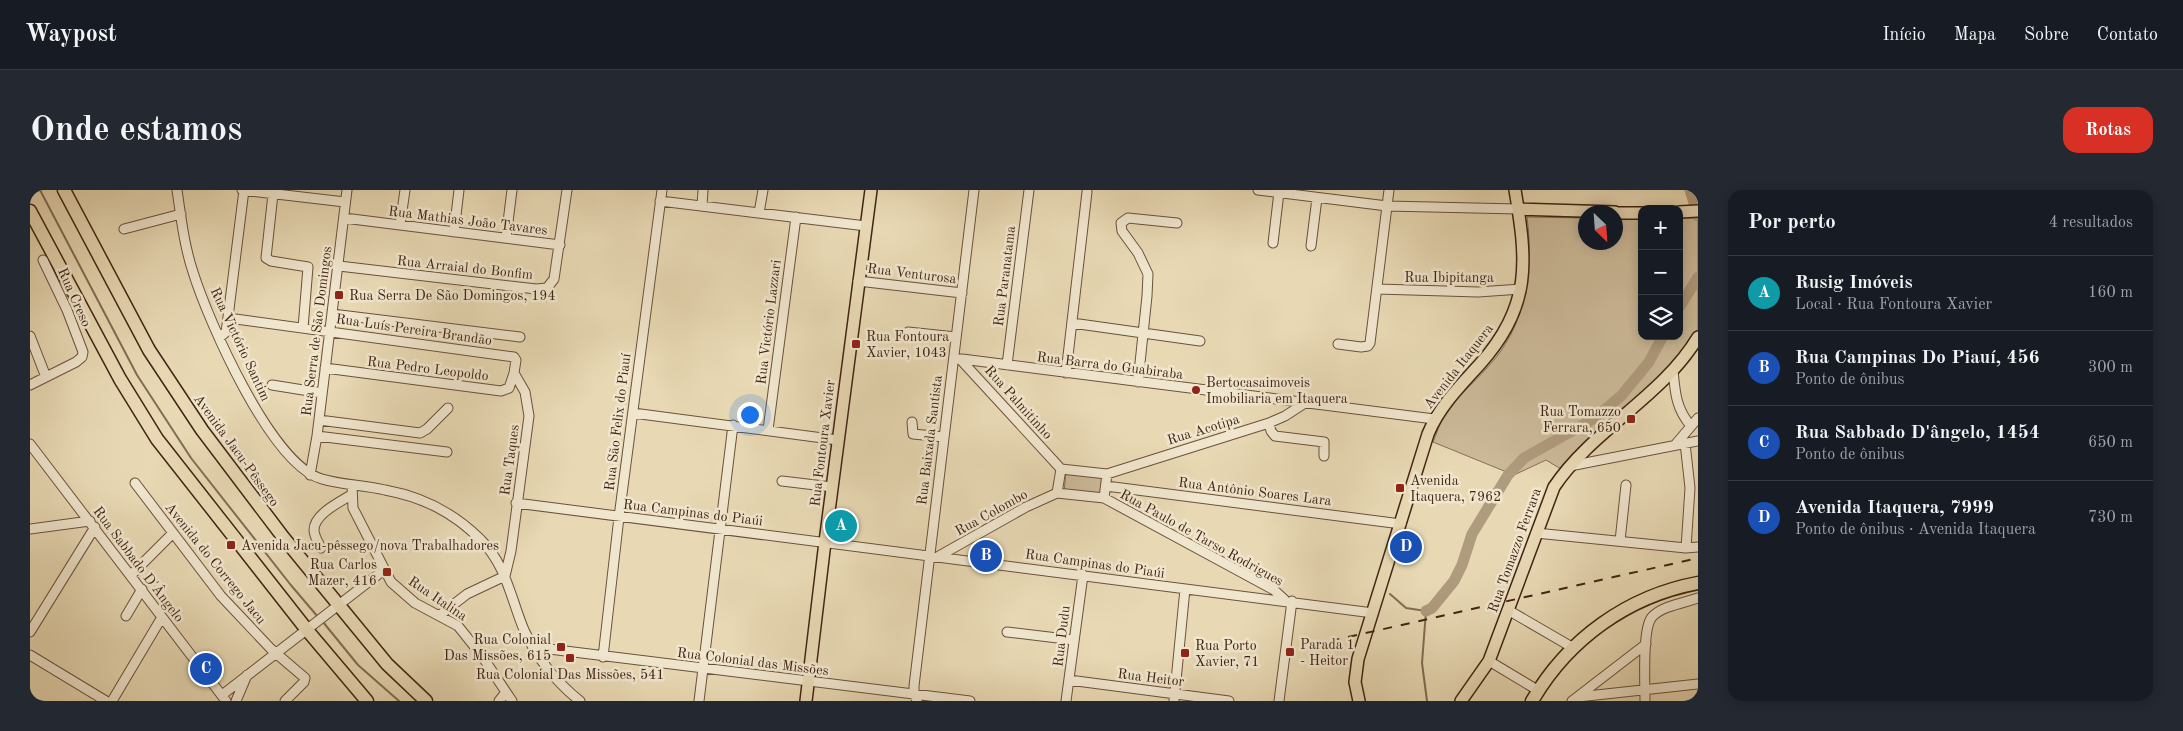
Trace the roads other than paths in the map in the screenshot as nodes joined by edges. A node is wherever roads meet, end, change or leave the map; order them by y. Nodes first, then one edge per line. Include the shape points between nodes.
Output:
1 (64, 190) edge
2 (177, 190) edge
3 (243, 190) edge
4 (347, 190) edge
5 (405, 190) edge
6 (459, 190) edge
7 (512, 190) edge
8 (567, 190) edge
9 (662, 190) edge
10 (703, 190) edge
11 (763, 190) edge
12 (871, 190) edge
13 (974, 190) edge
14 (1029, 190) edge
15 (1258, 190) edge
16 (1389, 190) edge
17 (1515, 190) edge
18 (1087, 192) dead end
19 (1282, 192) edge
20 (273, 194) junction
21 (299, 194) edge
22 (1317, 198) junction
23 (660, 201) junction
24 (346, 202) junction
25 (702, 206) junction
26 (1387, 206) junction
27 (1518, 209) junction
28 (30, 211) edge
29 (1578, 211) edge
30 (1623, 212) edge
31 (760, 213) junction
32 (1638, 213) edge
33 (181, 214) junction
34 (796, 217) junction
35 (344, 218) junction
36 (1177, 223) dead end
37 (400, 225) junction
38 (866, 226) junction
39 (124, 230) dead end
40 (454, 232) junction
41 (506, 238) junction
42 (1273, 243) dead end
43 (560, 245) junction
44 (1311, 246) dead end
45 (43, 260) dead end
46 (339, 266) junction
47 (858, 281) junction
48 (1521, 289) junction
49 (1377, 290) junction
50 (962, 293) junction
51 (332, 314) junction
52 (228, 318) junction
53 (1072, 323) junction
54 (303, 328) junction
55 (330, 331) junction
56 (908, 332) dead end
57 (1143, 333) junction
58 (30, 336) edge
59 (220, 336) junction
60 (1698, 336) edge
61 (520, 337) dead end
62 (956, 337) junction
63 (1200, 341) dead end
64 (1338, 344) dead end
65 (508, 356) joint
66 (957, 358) junction
67 (1007, 365) junction
68 (325, 368) junction
69 (1673, 370) junction
70 (514, 373) junction
71 (1066, 373) junction
72 (46, 377) junction
73 (1138, 382) junction
74 (30, 385) edge
75 (272, 385) dead end
76 (322, 393) junction
77 (1305, 403) junction
78 (448, 408) dead end
79 (633, 413) junction
80 (1698, 418) edge
81 (1434, 419) junction
82 (319, 420) junction
83 (912, 422) dead end
84 (1269, 423) junction
85 (734, 425) junction
86 (1691, 426) junction
87 (768, 430) junction
88 (317, 436) junction
89 (944, 437) junction
90 (838, 440) junction
91 (1698, 441) edge
92 (1685, 443) junction
93 (30, 444) edge
94 (1675, 445) junction
95 (447, 452) dead end
96 (1324, 456) dead end
97 (1570, 466) junction
98 (1061, 469) junction
99 (1107, 474) junction
100 (310, 475) junction
101 (782, 481) dead end
102 (135, 483) dead end
103 (352, 484) junction
104 (1626, 485) dead end
105 (1106, 486) junction
106 (832, 487) junction
107 (1057, 493) junction
108 (351, 495) junction
109 (1104, 498) junction
110 (516, 503) junction
111 (1694, 506) edge
112 (619, 517) junction
113 (92, 524) junction
114 (1401, 524) junction
115 (30, 529) edge
116 (721, 529) junction
117 (1536, 533) junction
118 (172, 534) junction
119 (1620, 541) junction
120 (825, 542) junction
121 (1698, 547) edge
122 (320, 548) dead end
123 (1686, 548) junction
124 (929, 555) junction
125 (939, 556) junction
126 (384, 570) junction
127 (131, 575) junction
128 (1083, 575) junction
129 (505, 576) junction
130 (1698, 583) edge
131 (142, 589) junction
132 (1184, 589) junction
133 (1698, 591) edge
134 (1698, 598) edge
135 (1289, 600) junction
136 (337, 605) junction
137 (1508, 610) junction
138 (1373, 612) junction
139 (440, 615) junction
140 (126, 616) dead end
141 (162, 617) junction
142 (310, 628) junction
143 (30, 632) edge
144 (1007, 632) dead end
145 (1074, 640) junction
146 (1646, 644) junction
147 (1570, 646) dead end
148 (533, 647) junction
149 (275, 653) junction
150 (30, 655) edge
151 (603, 657) junction
152 (1489, 660) junction
153 (704, 668) junction
154 (247, 675) junction
155 (1069, 680) junction
156 (809, 682) junction
157 (1698, 684) edge
158 (1534, 688) dead end
159 (1645, 690) junction
160 (506, 692) junction
161 (916, 697) edge
162 (1174, 697) edge
163 (224, 698) edge
164 (1575, 699) edge
165 (106, 701) edge
166 (112, 701) edge
167 (236, 701) edge
168 (285, 701) edge
169 (367, 701) edge
170 (426, 701) edge
171 (499, 701) edge
172 (512, 701) edge
173 (580, 701) edge
174 (699, 701) edge
175 (806, 701) edge
176 (970, 701) edge
177 (1066, 701) edge
178 (1229, 701) edge
179 (1279, 701) edge
180 (1359, 701) edge
181 (1461, 701) edge
182 (1532, 701) edge
183 (1542, 701) edge
184 (1645, 701) edge

1 - 136 highway, Avenida Jacu-Pêssego via 169,382 251,496
2 - 33 street, Rua Victório Santim
3 - 20 street
3 - 52 street
4 - 24 street, Rua Serra de São Domingos
5 - 37 street
6 - 40 street
7 - 41 street
8 - 43 street, Rua Arraial do Bonfim
9 - 23 street, Rua São Felix do Piauí
10 - 25 street
11 - 31 street
12 - 38 main road, Rua Fontoura Xavier
13 - 50 street, Rua Baixada Santista
14 - 67 street, Rua Paranatama
15 - 19 street
16 - 26 street
17 - 27 main road, Avenida Itaquera
18 - 53 street
19 - 22 street
19 - 42 street
20 - 21 street
20 - 54 street via 266,258 308,267
21 - 24 street
22 - 26 street
22 - 44 street
23 - 25 street
23 - 79 street, Rua São Felix do Piauí
24 - 35 street, Rua Serra de São Domingos
25 - 31 street
26 - 27 street
26 - 49 street
27 - 29 main road
27 - 48 main road, Avenida Itaquera via 1524,257
28 - 142 highway via 120,379 157,440
30 - 32 main road
31 - 34 street
33 - 39 street
33 - 59 street, Rua Victório Santim via 193,271
34 - 38 street
34 - 87 street, Rua Victório Lazzari
35 - 37 street, Rua Mathias João Tavares
35 - 46 street, Rua Serra de São Domingos
36 - 57 street via 1128,218 1121,223 1122,231 1148,274
37 - 40 street, Rua Mathias João Tavares
38 - 47 main road, Rua Fontoura Xavier
40 - 41 street, Rua Mathias João Tavares
41 - 43 street, Rua Mathias João Tavares
43 - 46 street, Rua Arraial do Bonfim via 554,279 543,289
45 - 72 street, Rua Creso via 83,352 79,360
46 - 51 street, Rua Serra de São Domingos
47 - 50 street, Rua Venturosa
47 - 90 main road, Rua Fontoura Xavier
48 - 49 street, Rua Ibipitanga via 1478,292
48 - 81 main road, Avenida Itaquera via 1503,333
49 - 64 street via 1368,346
50 - 62 street, Rua Baixada Santista
51 - 55 street, Rua Serra de São Domingos
51 - 61 street
52 - 54 street, Rua Luís Pereira Brandão
52 - 59 street via 226,332
53 - 57 street
53 - 71 street
54 - 55 street, Rua Luís Pereira Brandão
55 - 65 street, Rua Luís Pereira Brandão
55 - 68 street, Rua Serra de São Domingos
56 - 62 street
57 - 63 street
57 - 73 street
58 - 72 street
59 - 100 street, Rua Victório Santim via 261,417
60 - 69 main road, Rua Tomazzo Ferrara
62 - 66 street, Rua Baixada Santista
65 - 70 street, Rua Taques via 516,360
66 - 67 street, Rua Barra do Guabiraba
66 - 89 street, Rua Baixada Santista
66 - 98 street, Rua Palmitinho
67 - 71 street, Rua Barra do Guabiraba
68 - 70 street, Rua Pedro Leopoldo via 502,391 509,388
68 - 76 street, Rua Serra de São Domingos
69 - 86 street via 1677,404
69 - 97 main road, Rua Tomazzo Ferrara
70 - 110 street, Rua Taques via 526,392 529,416
71 - 73 street, Rua Barra do Guabiraba
72 - 74 street
73 - 77 street, Rua Barra do Guabiraba
75 - 76 street
76 - 82 street, Rua Serra de São Domingos
77 - 81 street, Rua Barra do Guabiraba
77 - 84 street, Rua Acotipa
78 - 82 street via 420,433
79 - 85 street
79 - 112 street, Rua São Felix do Piauí
80 - 86 street
81 - 114 main road, Avenida Itaquera
82 - 88 street, Rua Serra de São Domingos
83 - 89 street via 913,434
84 - 96 street via 1275,436 1324,442
84 - 99 street, Rua Acotipa
85 - 87 street
85 - 116 street
86 - 94 street
87 - 90 street
88 - 95 street
88 - 100 street, Rua Serra de São Domingos
89 - 124 street, Rua Baixada Santista
90 - 106 main road, Rua Fontoura Xavier
91 - 92 street
92 - 94 street
92 - 111 street
93 - 113 street, Rua Sabbado D'Ângelo
94 - 97 street
97 - 117 main road, Rua Tomazzo Ferrara via 1554,487
98 - 99 street
98 - 107 street
99 - 105 street
100 - 103 street
101 - 106 street
102 - 118 street, Avenida do Corrego Jacu
103 - 108 street, Rua Italina
103 - 129 street via 412,496 442,509 490,549
104 - 119 street
105 - 109 street
105 - 114 street, Rua Antônio Soares Lara
106 - 120 main road, Rua Fontoura Xavier
107 - 109 street
107 - 125 street, Rua Colombo
108 - 122 street via 317,521 314,527
108 - 126 street, Rua Italina via 356,516
109 - 135 street, Rua Paulo de Tarso Rodrigues
110 - 112 street, Rua Campinas do Piaúi
110 - 129 street, Rua Taques
111 - 123 street
112 - 116 street, Rua Campinas do Piaúi
112 - 151 street, Rua São Felix do Piauí
113 - 115 street
113 - 127 street, Rua Sabbado D'Ângelo
113 - 143 street
114 - 138 main road, Avenida Itaquera
116 - 120 street, Rua Campinas do Piaúi
116 - 153 street
117 - 119 street
117 - 137 main road, Rua Tomazzo Ferrara
118 - 127 street
118 - 149 street, Avenida do Corrego Jacu via 222,596
119 - 123 street
120 - 124 street, Rua Campinas do Piaúi
120 - 156 main road, Rua Fontoura Xavier
121 - 123 street
124 - 125 street, Rua Campinas do Piaúi
124 - 161 street, Rua Baixada Santista
125 - 128 street, Rua Campinas do Piaúi
126 - 136 street
126 - 139 street, Rua Italina via 404,595
127 - 131 street, Rua Sabbado D'Ângelo
128 - 132 street, Rua Campinas do Piaúi
128 - 145 street, Rua Dudu
129 - 139 street via 473,591
129 - 148 street
130 - 182 highway via 1666,590 1614,615 1572,650
131 - 140 street
131 - 141 street, Rua Sabbado D'Ângelo
132 - 135 street, Rua Campinas do Piaúi
132 - 162 street
133 - 183 highway via 1645,607 1605,630 1564,669
134 - 146 street via 1651,618
135 - 138 street, Rua Campinas do Piaúi
135 - 179 street
136 - 142 street
136 - 170 highway, Avenida Jacu-Pêssego via 387,664
137 - 147 street
137 - 152 main road, Rua Tomazzo Ferrara
138 - 180 main road, Avenida Itaquera via 1356,671
139 - 160 street, Rua Italina via 467,635
141 - 163 street, Rua Sabbado D'Ângelo
141 - 166 street
142 - 149 street
142 - 169 highway
144 - 145 street
145 - 155 street, Rua Dudu
146 - 159 street
146 - 164 street
148 - 151 street, Rua Colonial das Missões
148 - 173 street via 554,676
149 - 154 street
149 - 168 street, Avenida do Corrego Jacu via 305,679
150 - 165 street
151 - 153 street, Rua Colonial das Missões
152 - 158 street
152 - 181 main road, Rua Tomazzo Ferrara
153 - 156 street, Rua Colonial das Missões
153 - 174 street
154 - 163 street
154 - 167 street
155 - 162 street, Rua Heitor
155 - 177 street, Rua Dudu
156 - 161 street, Rua Colonial das Missões
156 - 175 main road, Rua Fontoura Xavier
157 - 159 street
159 - 164 street
159 - 184 street
160 - 171 street
160 - 172 street, Rua Italina
161 - 176 street, Rua Colonial das Missões
162 - 178 street, Rua Heitor

